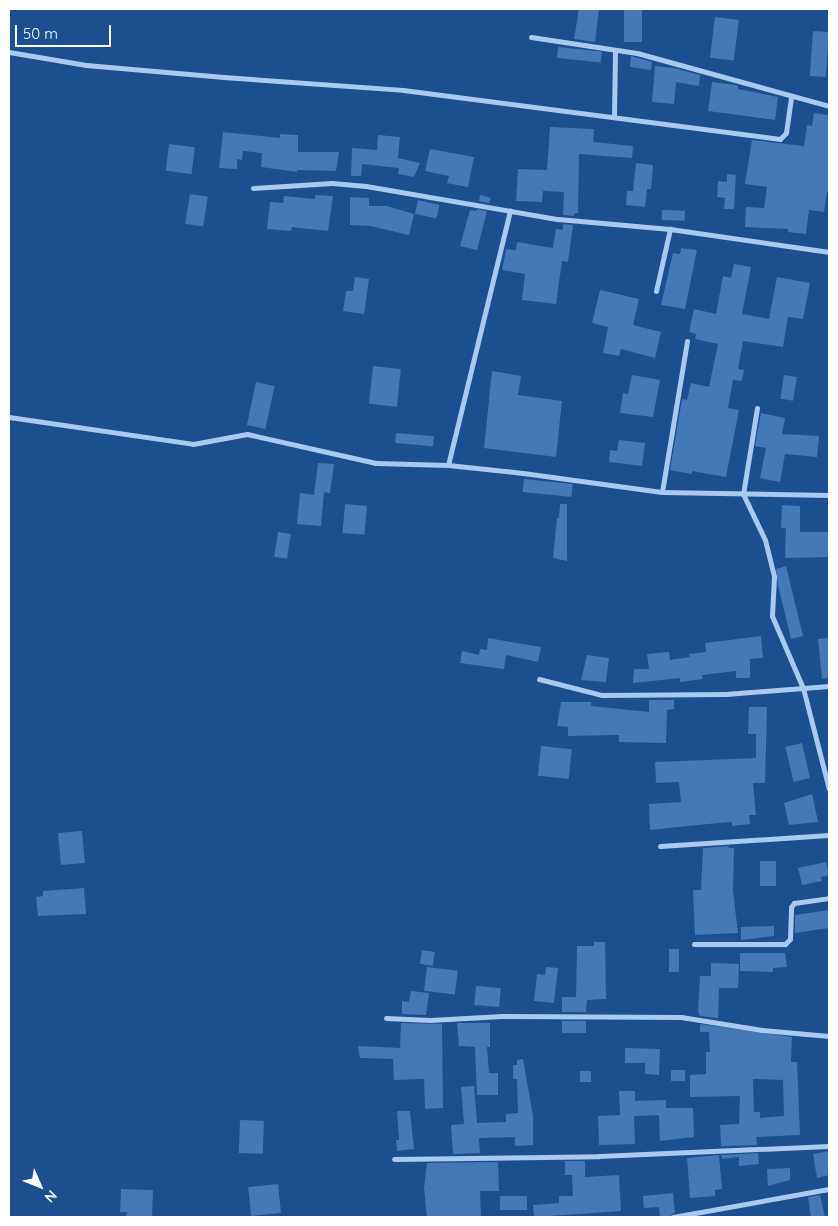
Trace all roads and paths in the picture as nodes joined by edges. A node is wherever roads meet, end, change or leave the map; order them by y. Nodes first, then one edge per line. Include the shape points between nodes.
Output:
1 (531, 36) dead end
2 (615, 50) junction
3 (9, 52) edge
4 (790, 96) junction
5 (829, 106) edge
6 (614, 116) junction
7 (253, 188) dead end
8 (510, 210) junction
9 (670, 229) junction
10 (829, 252) edge
11 (656, 291) dead end
12 (686, 341) dead end
13 (757, 408) dead end
14 (9, 417) edge
15 (448, 466) junction
16 (662, 492) junction
17 (744, 494) junction
18 (829, 495) edge
19 (539, 679) dead end
20 (829, 686) edge
21 (803, 688) junction
22 (829, 789) edge
23 (829, 834) edge
24 (660, 846) dead end
25 (829, 898) edge
26 (694, 944) dead end
27 (386, 1018) dead end
28 (829, 1036) edge
29 (829, 1146) edge
30 (394, 1159) dead end
31 (829, 1189) edge
32 (673, 1217) edge

1 - 2 street
2 - 4 street via 637,53
2 - 6 street
3 - 6 street via 86,65 403,90
4 - 5 street
4 - 6 street via 786,133 780,139
7 - 8 street via 332,183
8 - 9 street via 558,219
8 - 15 street
9 - 10 street
9 - 11 street
12 - 16 street
13 - 17 street
14 - 15 street via 193,444 247,434 376,463
15 - 16 street
16 - 17 street
17 - 18 street
17 - 21 street via 766,540 774,577 772,616
19 - 21 street via 602,695 726,694
20 - 21 street
21 - 22 street
23 - 24 street
25 - 26 street via 794,904 791,908 790,939 785,944
27 - 28 street via 681,1017 762,1030
29 - 30 street via 599,1156
31 - 32 street

